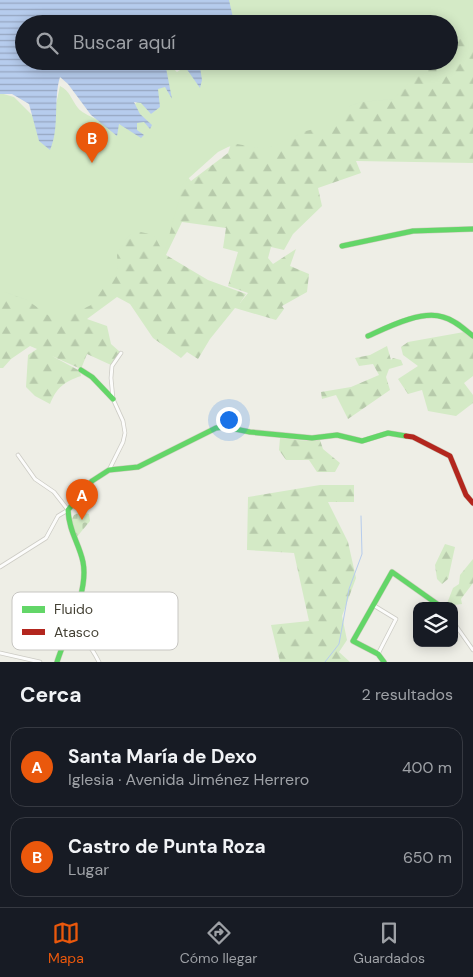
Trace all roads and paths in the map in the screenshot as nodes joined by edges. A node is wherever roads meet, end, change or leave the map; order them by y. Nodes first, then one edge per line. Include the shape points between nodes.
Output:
1 (473, 229) edge
2 (342, 246) dead end
3 (368, 336) dead end
4 (473, 336) edge
5 (121, 353) dead end
6 (80, 370) dead end
7 (112, 399) junction
8 (18, 455) dead end
9 (109, 470) junction
10 (473, 502) edge
11 (68, 510) junction
12 (0, 567) edge
13 (80, 592) edge
14 (434, 602) edge
15 (373, 605) junction
16 (458, 629) edge
17 (93, 650) edge
18 (473, 650) edge
19 (1, 653) edge
20 (378, 654) junction
21 (0, 659) edge
22 (40, 662) edge
23 (99, 662) edge
24 (384, 662) edge

1 - 2 street via 413,230
3 - 4 street via 392,326 439,316 452,320
5 - 7 street via 112,366
6 - 7 street via 92,377
7 - 9 street via 125,433
8 - 11 street via 35,479 54,492
9 - 10 street via 138,467 216,428 312,438 337,435 362,441 388,433 403,434 450,456 466,495
9 - 11 street via 92,481
11 - 12 street via 58,516 46,538
11 - 13 street via 69,526 82,562
14 - 15 street via 392,572
15 - 20 street via 396,619
15 - 20 street via 353,641
16 - 18 street
17 - 23 street
19 - 21 street
19 - 22 street
20 - 24 street

